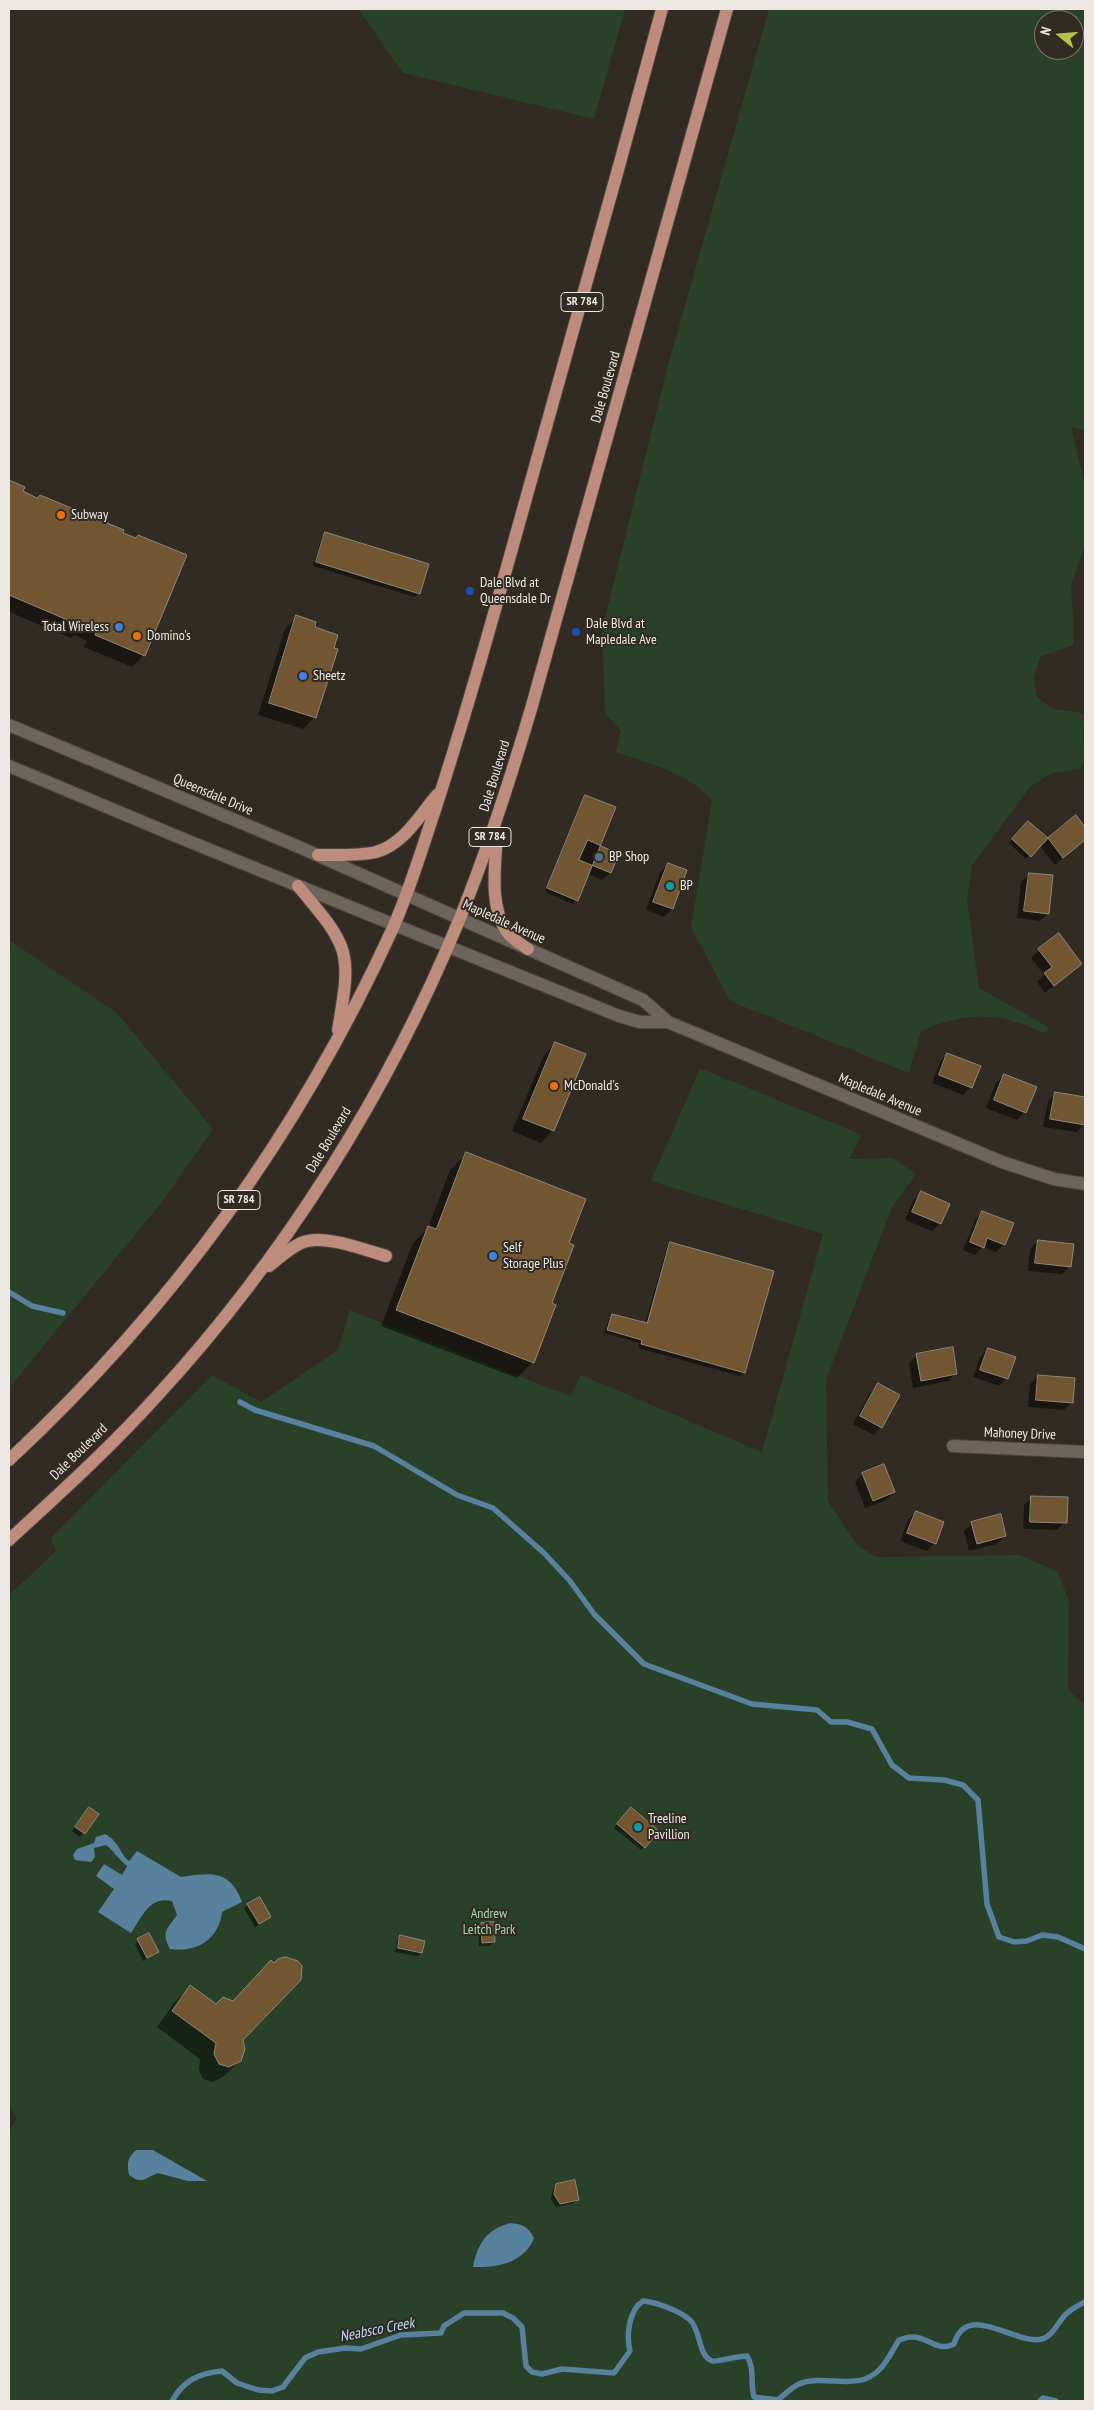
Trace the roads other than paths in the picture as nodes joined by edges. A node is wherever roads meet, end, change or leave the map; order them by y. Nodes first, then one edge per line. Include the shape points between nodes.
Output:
1 (662, 9) edge
2 (727, 9) edge
3 (9, 725) edge
4 (9, 766) edge
5 (442, 789) junction
6 (497, 820) junction
7 (318, 855) junction
8 (298, 886) junction
9 (406, 894) junction
10 (459, 918) junction
11 (394, 925) junction
12 (447, 947) junction
13 (528, 949) junction
14 (668, 1022) junction
15 (336, 1041) junction
16 (1085, 1184) edge
17 (386, 1256) dead end
18 (259, 1273) junction
19 (953, 1446) dead end
20 (1085, 1452) edge
21 (9, 1460) edge
22 (9, 1540) edge

1 - 5 main road, SR 784 via 548,427
2 - 6 main road, Dale Boulevard / SR 784 via 534,700
3 - 7 street, Queensdale Drive
4 - 8 street
5 - 7 main road via 403,837 391,846 367,853
5 - 9 main road, SR 784
6 - 10 main road, Dale Boulevard / SR 784
6 - 13 main road via 495,875 498,906 506,930
7 - 9 street, Queensdale Drive
8 - 11 street
8 - 15 main road via 332,926 344,951 347,981
9 - 10 street, Mapledale Avenue
9 - 11 main road, SR 784
10 - 12 main road, Dale Boulevard / SR 784
10 - 13 street, Mapledale Avenue
11 - 12 street, Mapledale Avenue
11 - 15 main road, SR 784
12 - 14 street, Mapledale Avenue via 632,1020
12 - 18 main road, Dale Boulevard / SR 784 via 415,1018 359,1120
13 - 14 street, Mapledale Avenue via 643,1000
14 - 16 street, Mapledale Avenue via 1002,1162 1054,1179
15 - 21 main road, SR 784 via 246,1190 211,1239 149,1316 91,1380
17 - 18 main road via 312,1240 300,1243
18 - 22 main road, Dale Boulevard / SR 784 via 155,1399
19 - 20 street, Mahoney Drive

